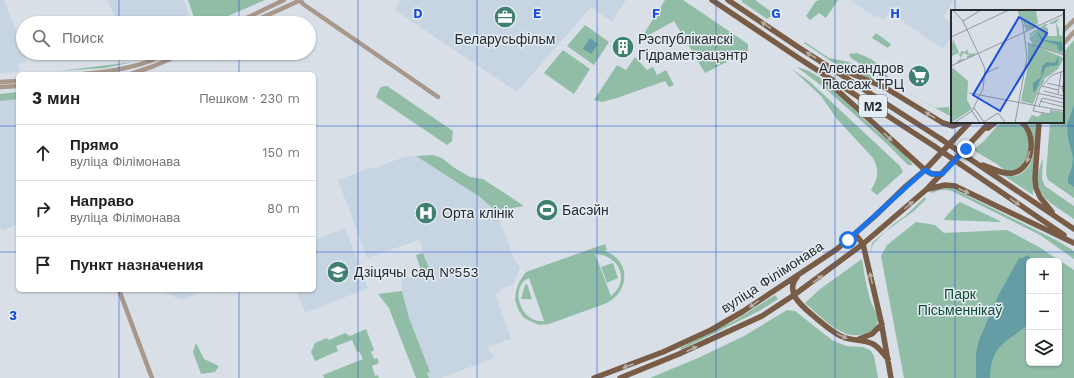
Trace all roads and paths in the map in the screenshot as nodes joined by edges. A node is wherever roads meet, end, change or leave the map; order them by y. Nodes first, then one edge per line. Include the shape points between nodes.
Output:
1 (284, 0) edge
2 (301, 0) edge
3 (712, 0) edge
4 (728, 0) edge
5 (251, 16) edge
6 (266, 16) edge
7 (1074, 20) edge
8 (1064, 30) edge
9 (1074, 32) edge
10 (1064, 43) edge
11 (152, 60) edge
12 (169, 60) edge
13 (165, 62) joint
14 (823, 63) junction
15 (811, 66) junction
16 (97, 72) edge
17 (137, 72) edge
18 (16, 81) edge
19 (0, 82) edge
20 (16, 86) edge
21 (0, 87) edge
22 (438, 97) dead end
23 (962, 123) edge
24 (969, 123) edge
25 (989, 123) edge
26 (995, 123) edge
27 (1022, 123) edge
28 (1039, 123) edge
29 (977, 137) junction
30 (973, 161) junction
31 (925, 170) junction
32 (942, 174) junction
33 (927, 189) junction
34 (1056, 216) junction
35 (1074, 229) edge
36 (855, 234) junction
37 (1074, 243) edge
38 (863, 244) junction
39 (798, 275) junction
40 (120, 292) edge
41 (794, 295) junction
42 (882, 324) junction
43 (855, 340) junction
44 (663, 352) junction
45 (666, 360) junction
46 (888, 360) junction
47 (152, 378) edge
48 (594, 378) edge
49 (620, 378) edge
50 (891, 378) edge

1 - 5 street
2 - 6 street
2 - 22 street via 307,7
3 - 15 main road, М2
14 -> 4 main road, М2
7 - 8 street
9 - 10 street
11 - 16 street via 125,68
12 - 13 street
13 - 17 street
23 -> 14 main road via 953,126 943,123 884,87
14 - 30 main road, М2, bridge
15 -> 31 main road
15 -> 37 main road, М2, bridge via 934,146
18 - 19 street
20 - 21 street
24 - 31 main road, вуліца Філімонава
25 - 29 main road, вуліца Філімонава
26 - 29 main road
27 -> 30 main road via 1027,128 1031,140 1028,161 1023,168 1011,173
28 - 34 main road via 1036,188
29 - 32 main road, вуліца Філімонава
30 - 34 main road, М2
31 - 32 main road via 932,174
31 - 36 main road, вуліца Філімонава
32 - 33 main road, вуліца Філімонава
33 -> 37 main road via 945,184 954,186
38 -> 33 main road, вуліца Філімонава
34 - 35 main road, М2
36 - 38 main road
36 - 39 main road, вуліца Філімонава
41 -> 38 main road, вуліца Філімонава
42 -> 38 main road
39 - 41 main road via 793,284
39 -> 44 main road, вуліца Філімонава via 734,318
40 - 47 street
41 -> 43 main road via 802,306 830,329
45 -> 41 main road, вуліца Філімонава via 768,312
42 - 43 main road via 869,336
42 - 46 main road
43 - 46 main road via 865,340 874,345
44 - 45 main road
44 -> 48 main road, вуліца Філімонава
45 - 49 main road, вуліца Філімонава
46 - 50 main road

